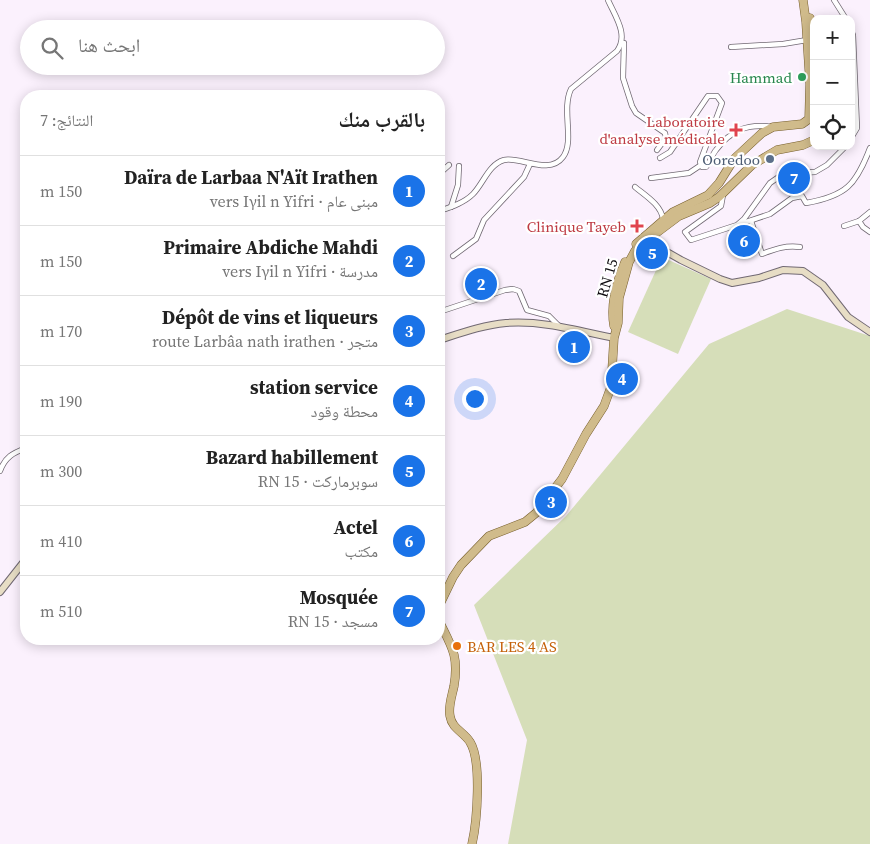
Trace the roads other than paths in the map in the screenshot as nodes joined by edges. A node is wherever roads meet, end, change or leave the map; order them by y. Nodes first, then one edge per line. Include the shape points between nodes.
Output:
1 (608, 0) edge
2 (834, 0) edge
3 (803, 1) edge
4 (843, 15) edge
5 (623, 37) junction
6 (810, 39) edge
7 (731, 47) dead end
8 (810, 60) edge
9 (854, 60) edge
10 (773, 127) junction
11 (855, 130) edge
12 (810, 142) edge
13 (870, 148) edge
14 (657, 150) dead end
15 (842, 150) edge
16 (660, 158) dead end
17 (530, 164) junction
18 (449, 165) dead end
19 (701, 165) junction
20 (460, 166) dead end
21 (445, 169) edge
22 (651, 178) dead end
23 (635, 187) dead end
24 (724, 194) junction
25 (451, 207) junction
26 (445, 209) edge
27 (870, 212) edge
28 (664, 218) junction
29 (751, 221) junction
30 (859, 221) junction
31 (737, 225) junction
32 (844, 226) dead end
33 (870, 232) edge
34 (644, 239) junction
35 (800, 247) dead end
36 (453, 256) dead end
37 (445, 310) edge
38 (560, 327) junction
39 (870, 332) edge
40 (614, 336) junction
41 (445, 338) edge
42 (20, 450) edge
43 (0, 471) edge
44 (20, 567) edge
45 (0, 592) edge
46 (445, 593) edge
47 (445, 632) edge
48 (472, 844) edge

1 - 5 street
2 - 4 street
3 - 6 main road, RN 15 via 808,6
5 - 14 street via 623,78 632,106 636,113 665,133 666,138
5 - 17 street via 617,51 571,89 567,98 568,128 563,158 540,166
6 - 7 street
8 - 10 main road, RN 15 via 809,119 802,124
9 - 11 street
10 - 19 street via 748,126 727,138 714,151 706,167
10 - 28 main road, RN 15 via 734,159 708,195
12 - 24 main road, RN 15 via 774,152 752,165
13 - 29 street via 853,183 843,191 806,203 802,196 792,198 770,214
15 - 31 street via 815,172 782,174 770,183
16 - 19 street via 670,152 708,96 717,96 722,107 703,151
17 - 25 street via 514,159 496,163 473,194
17 - 36 street via 524,178 484,220 476,239
18 - 21 street
19 - 22 street via 689,173
20 - 25 street
23 - 28 street via 662,212
24 - 31 street via 721,206 685,232 691,240
24 - 34 main road, RN 15 via 710,204 679,216
25 - 26 street
27 - 30 street
28 - 34 main road, RN 15
29 - 31 street
29 - 35 street via 762,254 781,247
30 - 32 street
30 - 33 street
34 - 39 main road via 732,283 783,270 803,271 823,285 848,317
34 - 40 main road, RN 15 via 629,262 619,298
37 - 38 street via 513,289 519,291 527,310 549,316
38 - 40 main road
38 - 41 main road via 507,323
40 - 46 main road, RN 15 via 608,397 553,493 531,518 489,536 461,565
42 - 43 street via 10,454
44 - 45 main road
47 - 48 main road via 455,662 451,720 470,742 476,764 477,811

